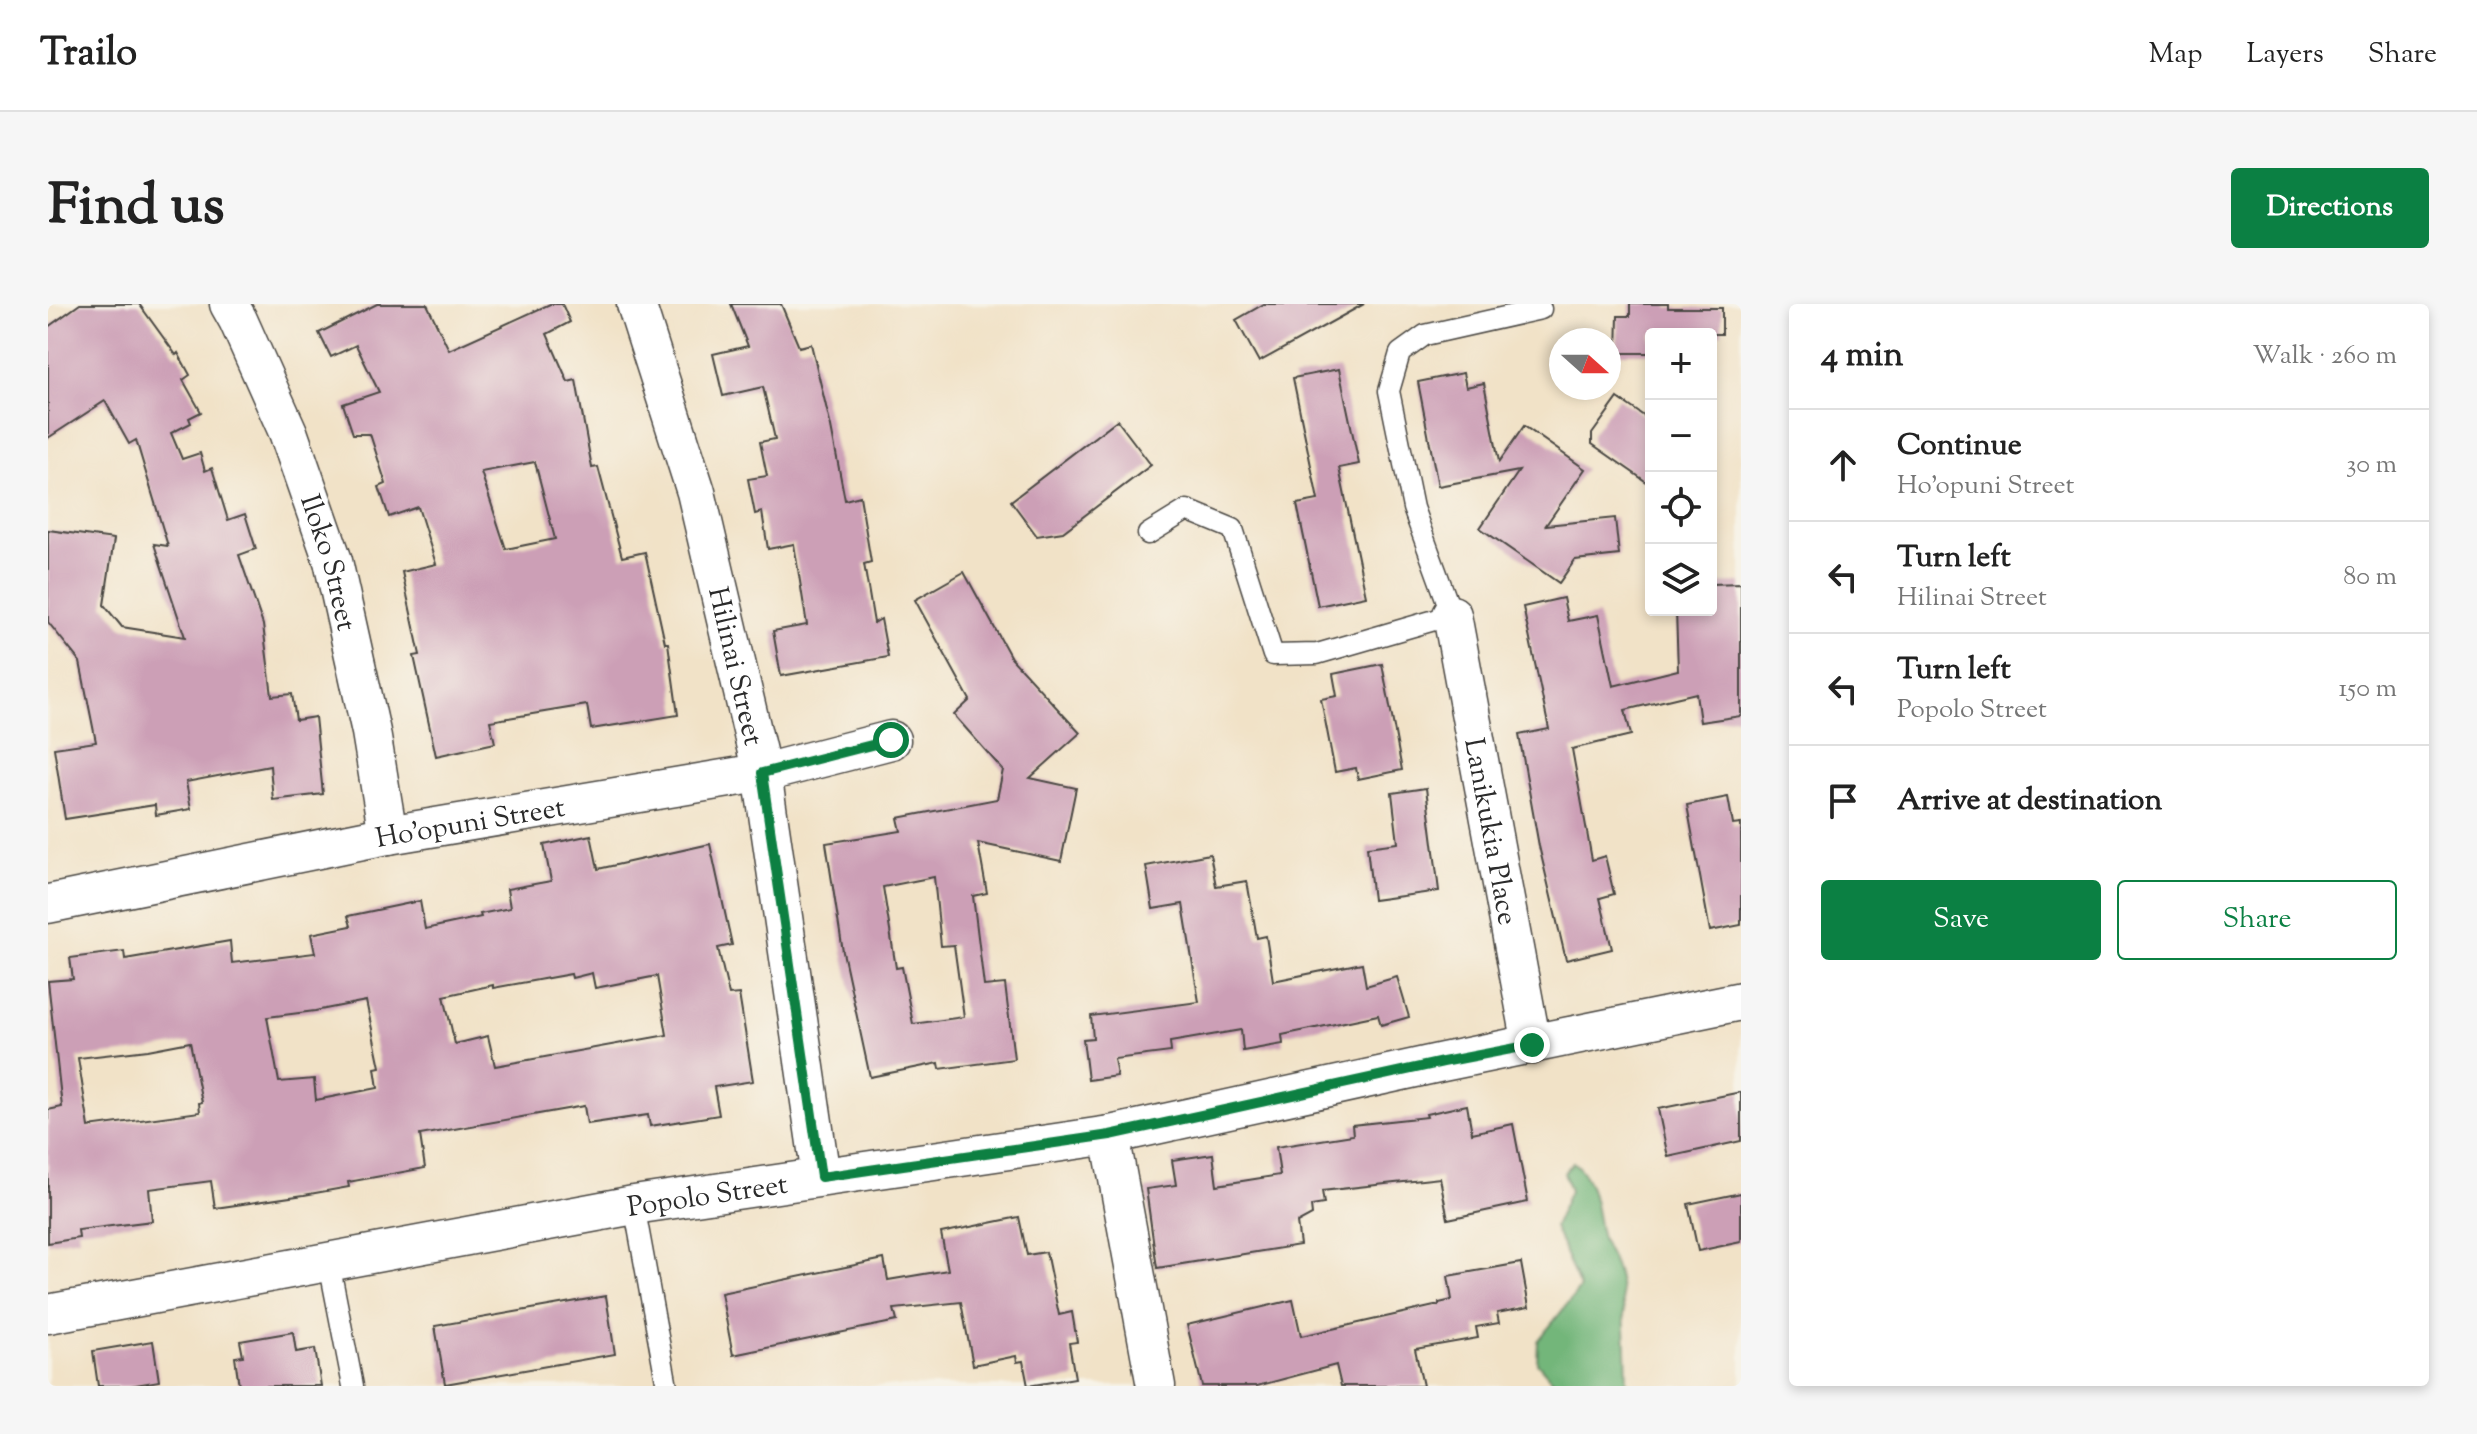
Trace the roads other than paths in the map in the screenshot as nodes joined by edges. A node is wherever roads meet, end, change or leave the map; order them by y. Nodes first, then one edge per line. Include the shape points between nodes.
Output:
1 (229, 304) edge
2 (636, 304) edge
3 (1541, 309) dead end
4 (1148, 534) dead end
5 (1452, 615) junction
6 (891, 740) dead end
7 (762, 773) junction
8 (388, 835) junction
9 (48, 904) edge
10 (1741, 1001) edge
11 (1532, 1045) junction
12 (1110, 1135) junction
13 (821, 1177) junction
14 (634, 1205) junction
15 (329, 1263) junction
16 (48, 1314) edge
17 (353, 1386) edge
18 (667, 1386) edge
19 (1156, 1386) edge

1 - 8 street, Iloko Street via 288,432 333,561
2 - 7 street, Hilinai Street via 696,492
3 - 5 lane via 1425,335 1400,353 1389,391 1413,508
4 - 5 lane via 1187,510 1233,529 1273,655 1317,654
5 - 11 street, Lanikukia Place
6 - 7 street, Ho'opuni Street
7 - 8 street, Ho'opuni Street
7 - 13 street, Hilinai Street
8 - 9 street, Ho'opuni Street
10 - 11 street, Popolo Street
11 - 12 street, Popolo Street
12 - 13 street, Popolo Street
12 - 19 street
13 - 14 street, Popolo Street
14 - 15 street, Popolo Street
14 - 18 lane
15 - 16 street, Popolo Street
15 - 17 lane

